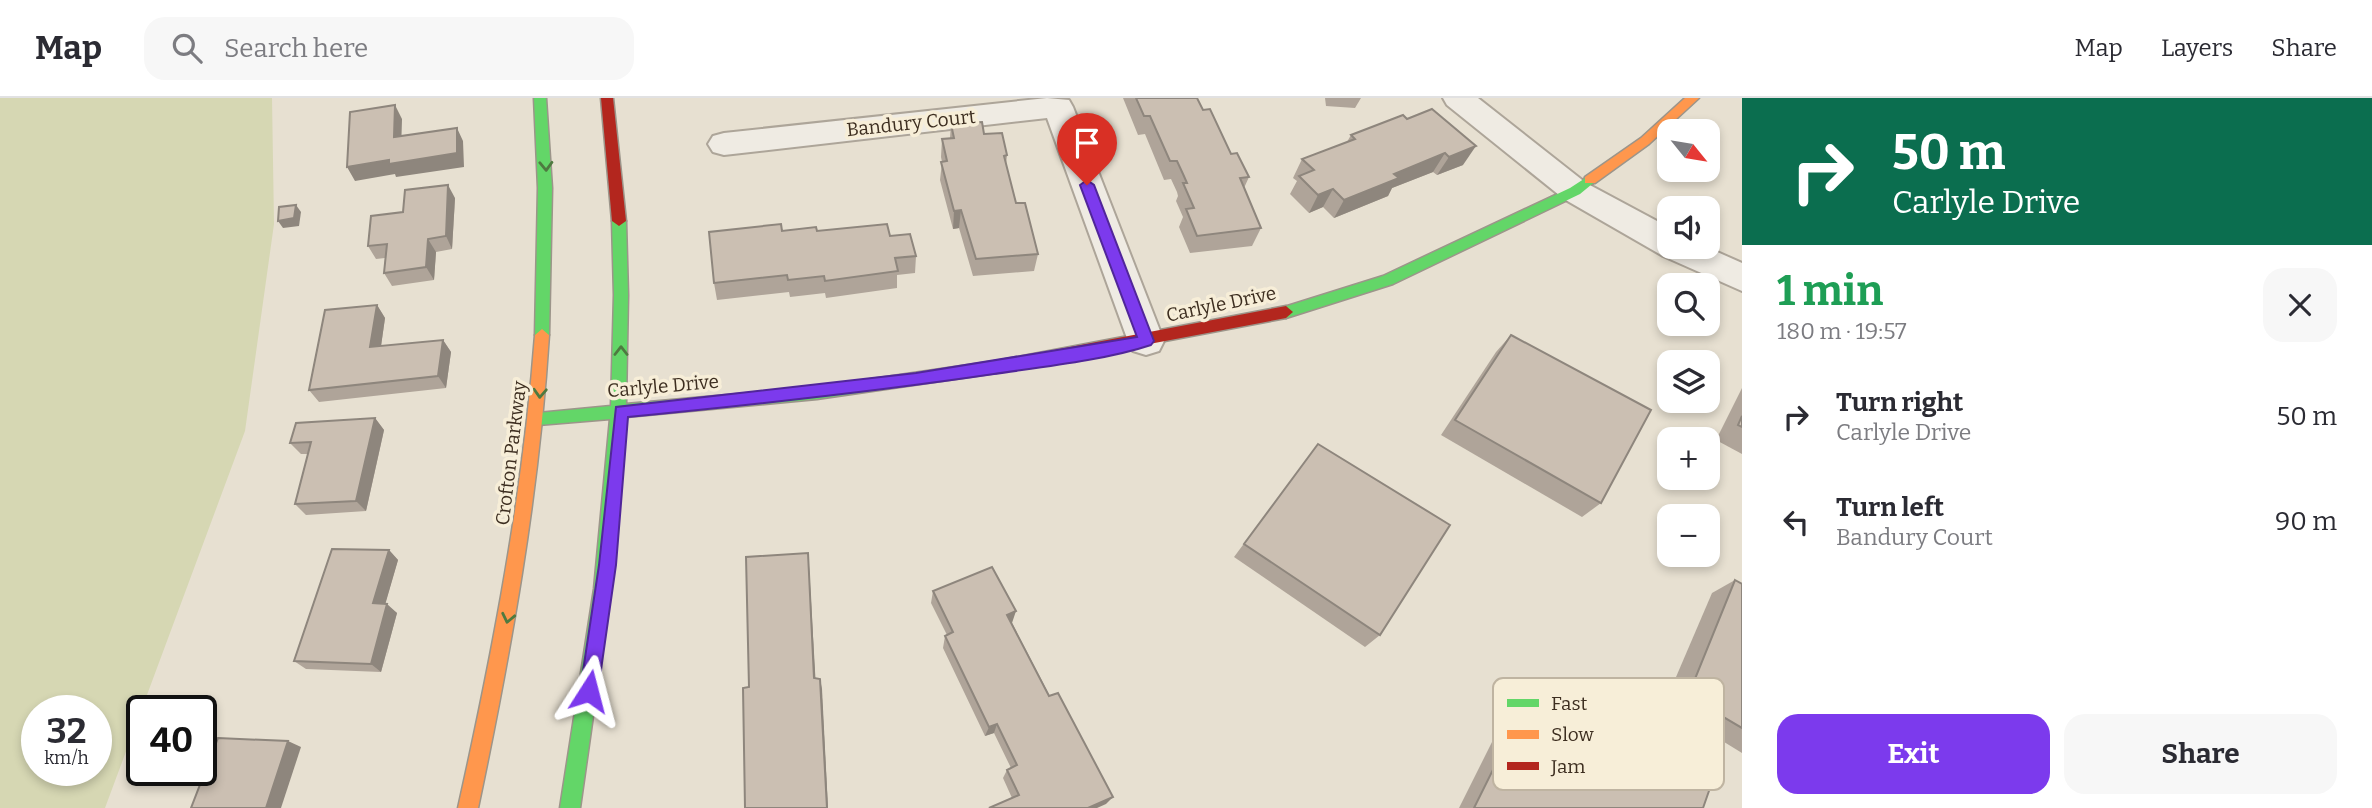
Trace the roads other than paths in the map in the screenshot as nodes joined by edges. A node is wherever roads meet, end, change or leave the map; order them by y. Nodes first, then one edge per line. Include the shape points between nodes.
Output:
1 (540, 98) edge
2 (607, 98) edge
3 (1458, 98) edge
4 (1693, 98) edge
5 (724, 144) dead end
6 (1575, 191) junction
7 (1657, 237) edge
8 (1701, 259) edge
9 (1742, 278) edge
10 (1146, 341) junction
11 (621, 412) junction
12 (538, 419) junction
13 (468, 808) edge
14 (570, 808) edge

1 -> 12 street, Crofton Parkway via 548,261
11 -> 2 street via 622,253
3 - 6 street
4 - 6 street, Carlyle Drive via 1645,141
5 - 10 street, Bandury Court via 1058,107
6 - 7 street
6 - 10 street, Carlyle Drive via 1388,280 1290,311
8 - 9 street
10 - 11 street, Carlyle Drive via 916,380
11 - 12 street, Carlyle Drive
11 - 14 street via 608,565
12 -> 13 street, Crofton Parkway via 518,568

